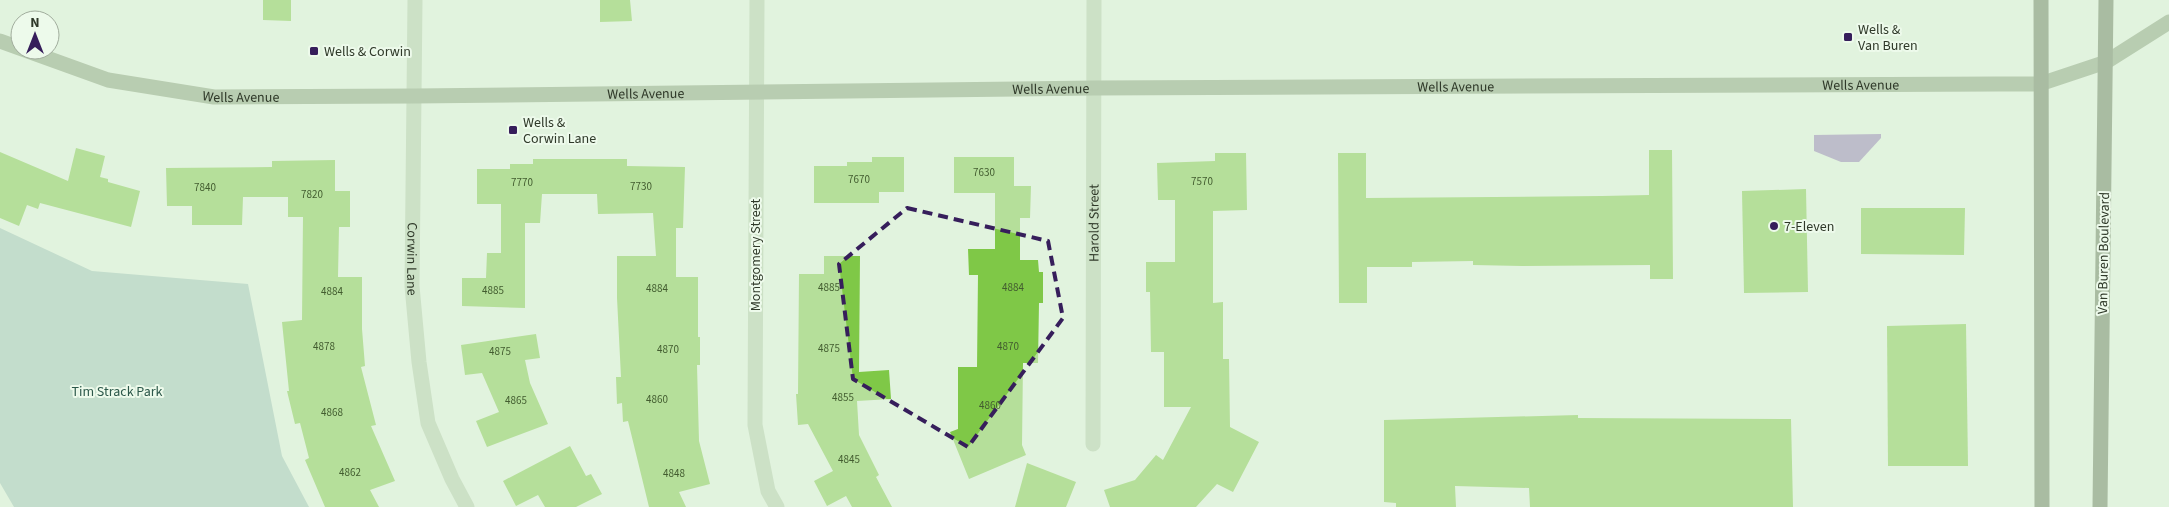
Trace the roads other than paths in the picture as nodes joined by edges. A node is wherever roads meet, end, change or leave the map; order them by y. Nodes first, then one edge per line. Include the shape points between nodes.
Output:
1 (415, 0) edge
2 (756, 0) edge
3 (1094, 0) edge
4 (2041, 0) edge
5 (2106, 0) edge
6 (2169, 22) edge
7 (0, 41) edge
8 (2106, 62) junction
9 (2040, 84) junction
10 (1093, 88) junction
11 (756, 93) junction
12 (415, 96) junction
13 (1093, 444) dead end
14 (467, 507) edge
15 (777, 507) edge
16 (2042, 507) edge
17 (2100, 507) edge

1 - 12 street, Corwin Lane
2 - 11 street, Montgomery Street
3 - 10 street, Harold Street
4 - 9 main road
5 - 8 main road, Van Buren Boulevard
6 - 8 main road, Wells Avenue
7 - 12 main road, Wells Avenue via 108,80 214,97
8 - 9 main road, Wells Avenue
8 - 17 main road, Van Buren Boulevard
9 - 10 main road, Wells Avenue
9 - 16 main road
10 - 11 main road, Wells Avenue
10 - 13 street, Harold Street
11 - 12 main road, Wells Avenue
11 - 15 street, Montgomery Street via 755,425 768,491
12 - 14 street, Corwin Lane via 412,286 419,362 428,423

